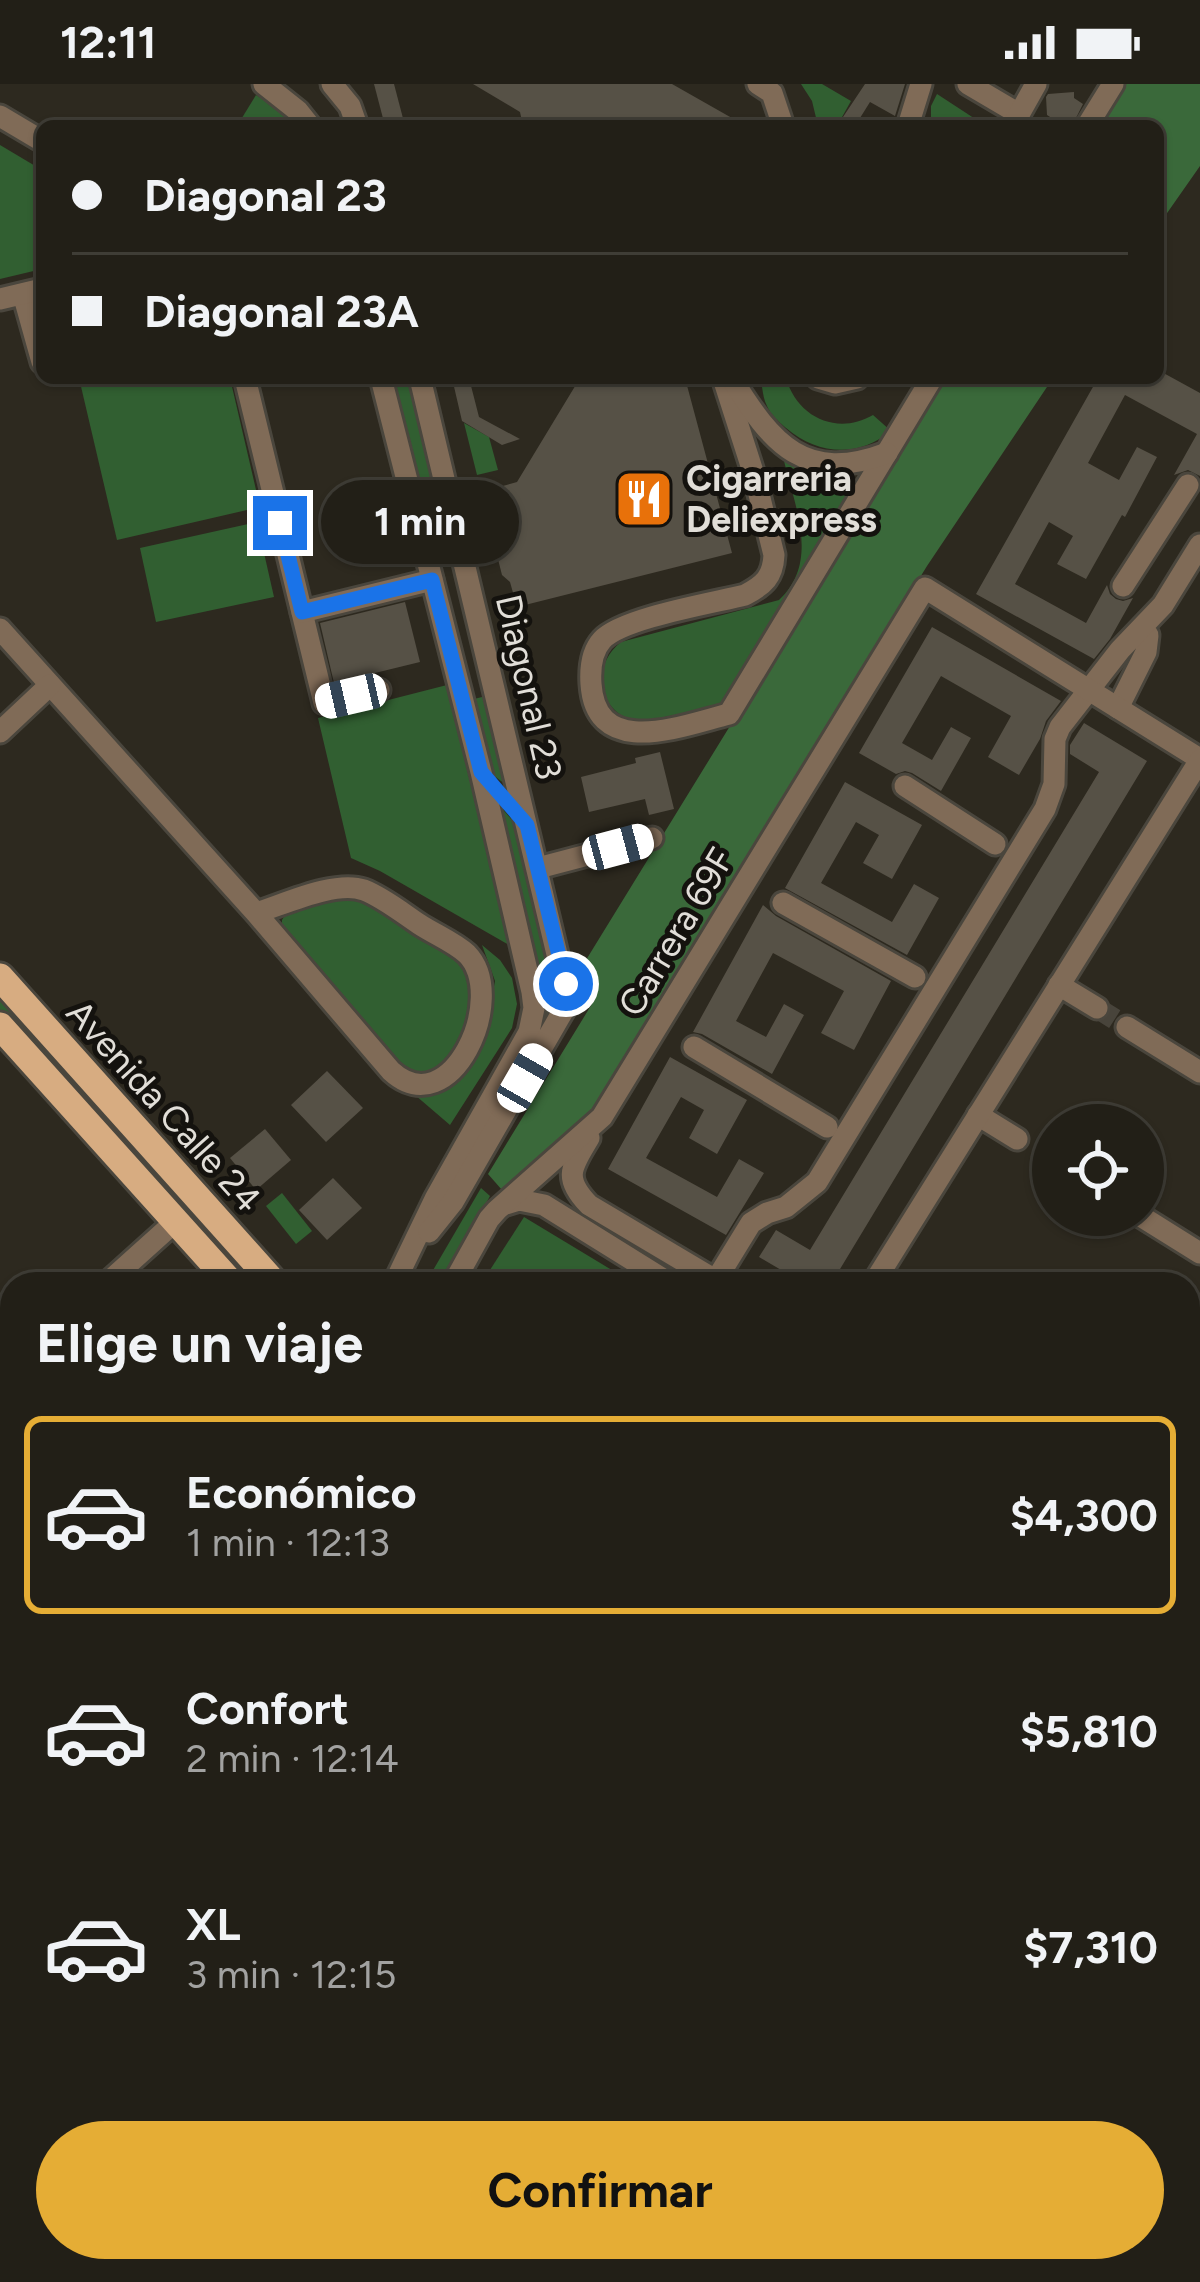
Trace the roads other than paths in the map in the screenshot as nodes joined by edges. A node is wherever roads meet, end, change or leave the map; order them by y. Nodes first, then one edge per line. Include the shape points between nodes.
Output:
1 (264, 84) edge
2 (332, 84) edge
3 (758, 84) edge
4 (921, 84) edge
5 (968, 84) edge
6 (1036, 84) edge
7 (1103, 88) edge
8 (0, 116) edge
9 (304, 120) edge
10 (355, 120) edge
11 (781, 120) edge
12 (910, 120) edge
13 (1016, 120) edge
14 (1090, 120) edge
15 (36, 137) edge
16 (33, 291) edge
17 (0, 299) edge
18 (246, 384) edge
19 (382, 384) edge
20 (421, 384) edge
21 (729, 384) edge
22 (732, 384) edge
23 (928, 384) edge
24 (886, 453) junction
25 (1188, 485) dead end
26 (1158, 532) junction
27 (1197, 549) edge
28 (432, 580) junction
29 (1124, 586) dead end
30 (302, 612) junction
31 (1148, 635) dead end
32 (4, 642) edge
33 (50, 685) junction
34 (379, 690) dead end
35 (1090, 691) junction
36 (1118, 708) junction
37 (1060, 728) junction
38 (0, 733) edge
39 (1200, 759) edge
40 (481, 772) junction
41 (1066, 782) dead end
42 (904, 786) dead end
43 (527, 825) junction
44 (652, 838) dead end
45 (995, 844) dead end
46 (538, 868) junction
47 (784, 902) dead end
48 (256, 913) junction
49 (0, 977) edge
50 (915, 977) dead end
51 (1059, 985) junction
52 (1097, 1008) tunnel mouth
53 (0, 1026) edge
54 (1127, 1027) tunnel mouth
55 (694, 1047) dead end
56 (1200, 1072) edge
57 (978, 1115) junction
58 (602, 1117) junction
59 (827, 1127) dead end
60 (1016, 1139) dead end
61 (506, 1204) junction
62 (807, 1206) dead end
63 (176, 1221) junction
64 (752, 1223) junction
65 (1164, 1231) edge
66 (1200, 1253) edge
67 (410, 1256) junction
68 (119, 1272) edge
69 (221, 1272) edge
70 (264, 1272) edge
71 (401, 1272) edge
72 (460, 1272) edge
73 (652, 1272) edge
74 (702, 1272) edge
75 (725, 1272) edge
76 (880, 1272) edge

1 - 9 street
2 - 10 street
3 - 11 street via 772,93
4 - 12 street
5 - 13 street
6 - 13 street
7 - 14 street
8 - 15 street
16 - 17 street
18 - 30 street
19 - 28 street, Diagonal 23
20 - 43 street, Diagonal 23
21 - 24 street via 774,555 770,578 745,595 621,627 600,641 591,691 599,714 618,728 645,734 729,714
22 - 24 street via 801,458 836,464
23 - 24 street
25 - 26 street
26 - 27 street
26 - 29 street
27 - 35 street via 1163,605
28 - 30 street
28 - 40 street, Diagonal 23
30 - 34 street via 324,703
31 - 36 street
32 - 33 street
33 - 38 street
33 - 48 street
35 - 36 street
35 - 37 street
35 - 58 street, Carrera 69F via 925,588
36 - 39 street
37 - 41 street
37 - 64 street via 1045,809 817,1182
39 - 51 street
40 - 43 street
40 - 67 street, Diagonal 23 via 534,1008 529,1032
42 - 45 street
43 - 46 street, Diagonal 23
44 - 46 street
46 - 67 street, Diagonal 23 via 565,1008 453,1202
47 - 50 street
48 - 48 street via 399,1078 419,1085 441,1080 458,1062 481,1011 482,990 466,954 359,888
49 - 70 main road, Avenida Calle 24
51 - 52 street
51 - 57 street
53 - 63 main road, Avenida Calle 24
54 - 56 street
55 - 59 street
57 - 60 street
57 - 76 street
58 - 61 street, Carrera 69F
58 - 74 street via 572,1167 578,1194
61 - 72 street, Carrera 69F
61 - 73 street via 544,1204
62 - 64 street
63 - 68 street
63 - 69 main road, Avenida Calle 24
64 - 75 street
65 - 66 street
67 - 71 street, Diagonal 23

